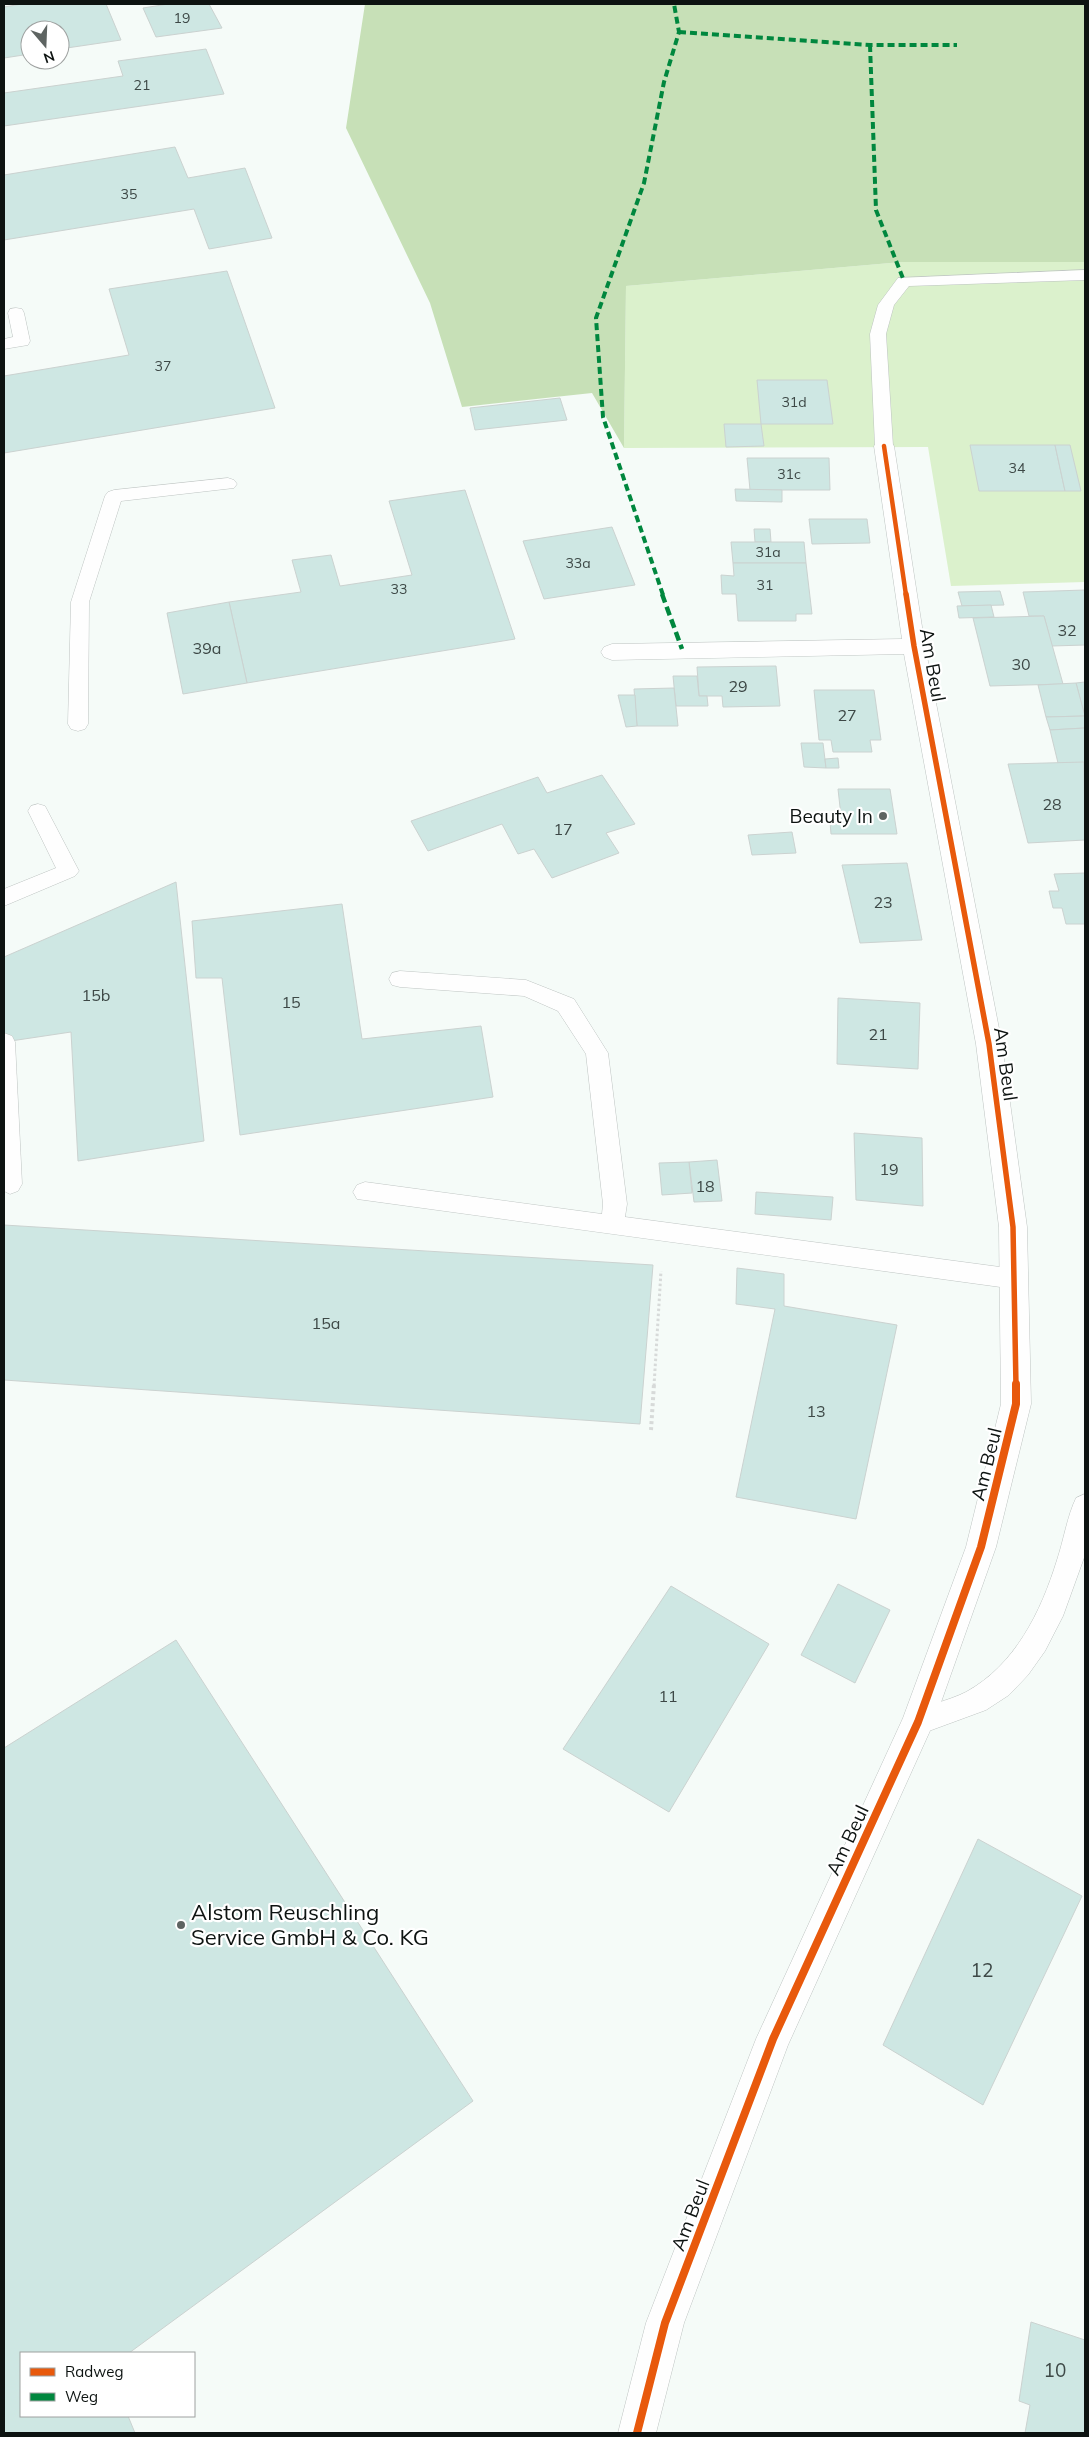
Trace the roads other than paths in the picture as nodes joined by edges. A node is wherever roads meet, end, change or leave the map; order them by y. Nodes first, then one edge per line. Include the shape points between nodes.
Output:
1 (1085, 275) edge
2 (16, 313) dead end
3 (4, 344) edge
4 (884, 446) joint
5 (228, 484) dead end
6 (914, 646) junction
7 (612, 652) dead end
8 (78, 724) dead end
9 (38, 811) dead end
10 (4, 898) edge
11 (400, 979) dead end
12 (4, 1042) edge
13 (10, 1184) dead end
14 (365, 1192) dead end
15 (612, 1223) junction
16 (1015, 1279) junction
17 (1085, 1506) edge
18 (918, 1722) junction
19 (637, 2433) edge

1 - 4 lane via 904,281 886,305 878,334
2 - 3 lane via 22,341
4 - 6 street, Am Beul
5 - 8 lane via 114,496 80,602
6 - 7 street, Am Beul
6 - 16 street, Am Beul via 989,1044 1013,1227
9 - 10 lane via 68,872
11 - 15 lane via 526,988 566,1005 597,1053 615,1204
12 - 13 lane
14 - 15 lane
15 - 16 lane
16 - 18 street, Am Beul via 1016,1404 981,1547
17 - 18 lane via 1057,1599 1018,1667 977,1700
18 - 19 street, Am Beul via 773,2040 665,2323

